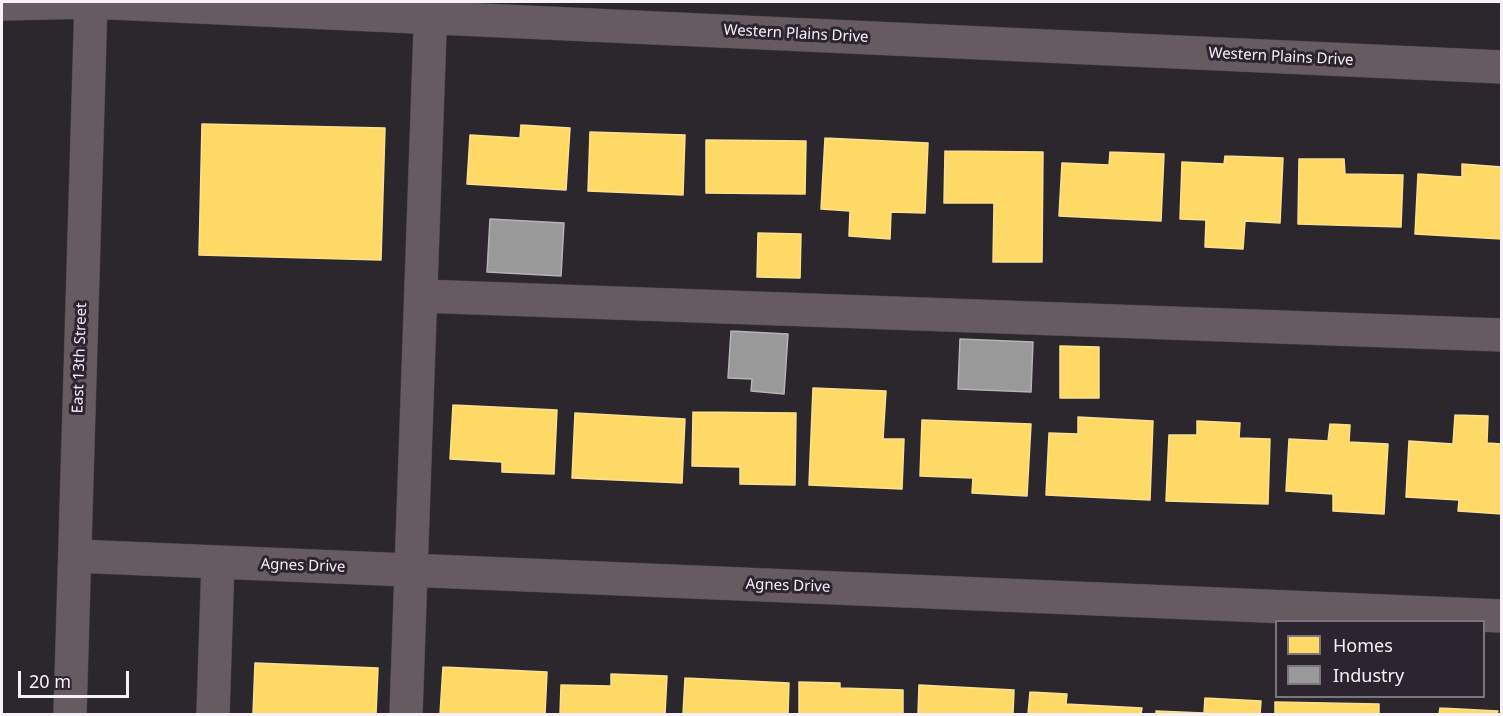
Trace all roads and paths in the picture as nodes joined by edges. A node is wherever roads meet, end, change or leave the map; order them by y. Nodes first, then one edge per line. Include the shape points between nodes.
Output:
1 (90, 2) edge
2 (2, 4) edge
3 (431, 10) edge
4 (1502, 67) edge
5 (421, 296) junction
6 (1502, 336) edge
7 (75, 556) junction
8 (218, 562) junction
9 (411, 570) junction
10 (1502, 616) edge
11 (70, 714) edge
12 (213, 714) edge
13 (406, 714) edge

1 - 2 street, Western Plains Drive
1 - 3 street, Western Plains Drive
1 - 7 street, East 13th Street
3 - 4 street, Western Plains Drive
3 - 5 street
5 - 6 street
5 - 9 street
7 - 8 street, Agnes Drive
7 - 11 street, East 13th Street
8 - 9 street, Agnes Drive
8 - 12 street
9 - 10 street, Agnes Drive
9 - 13 street

